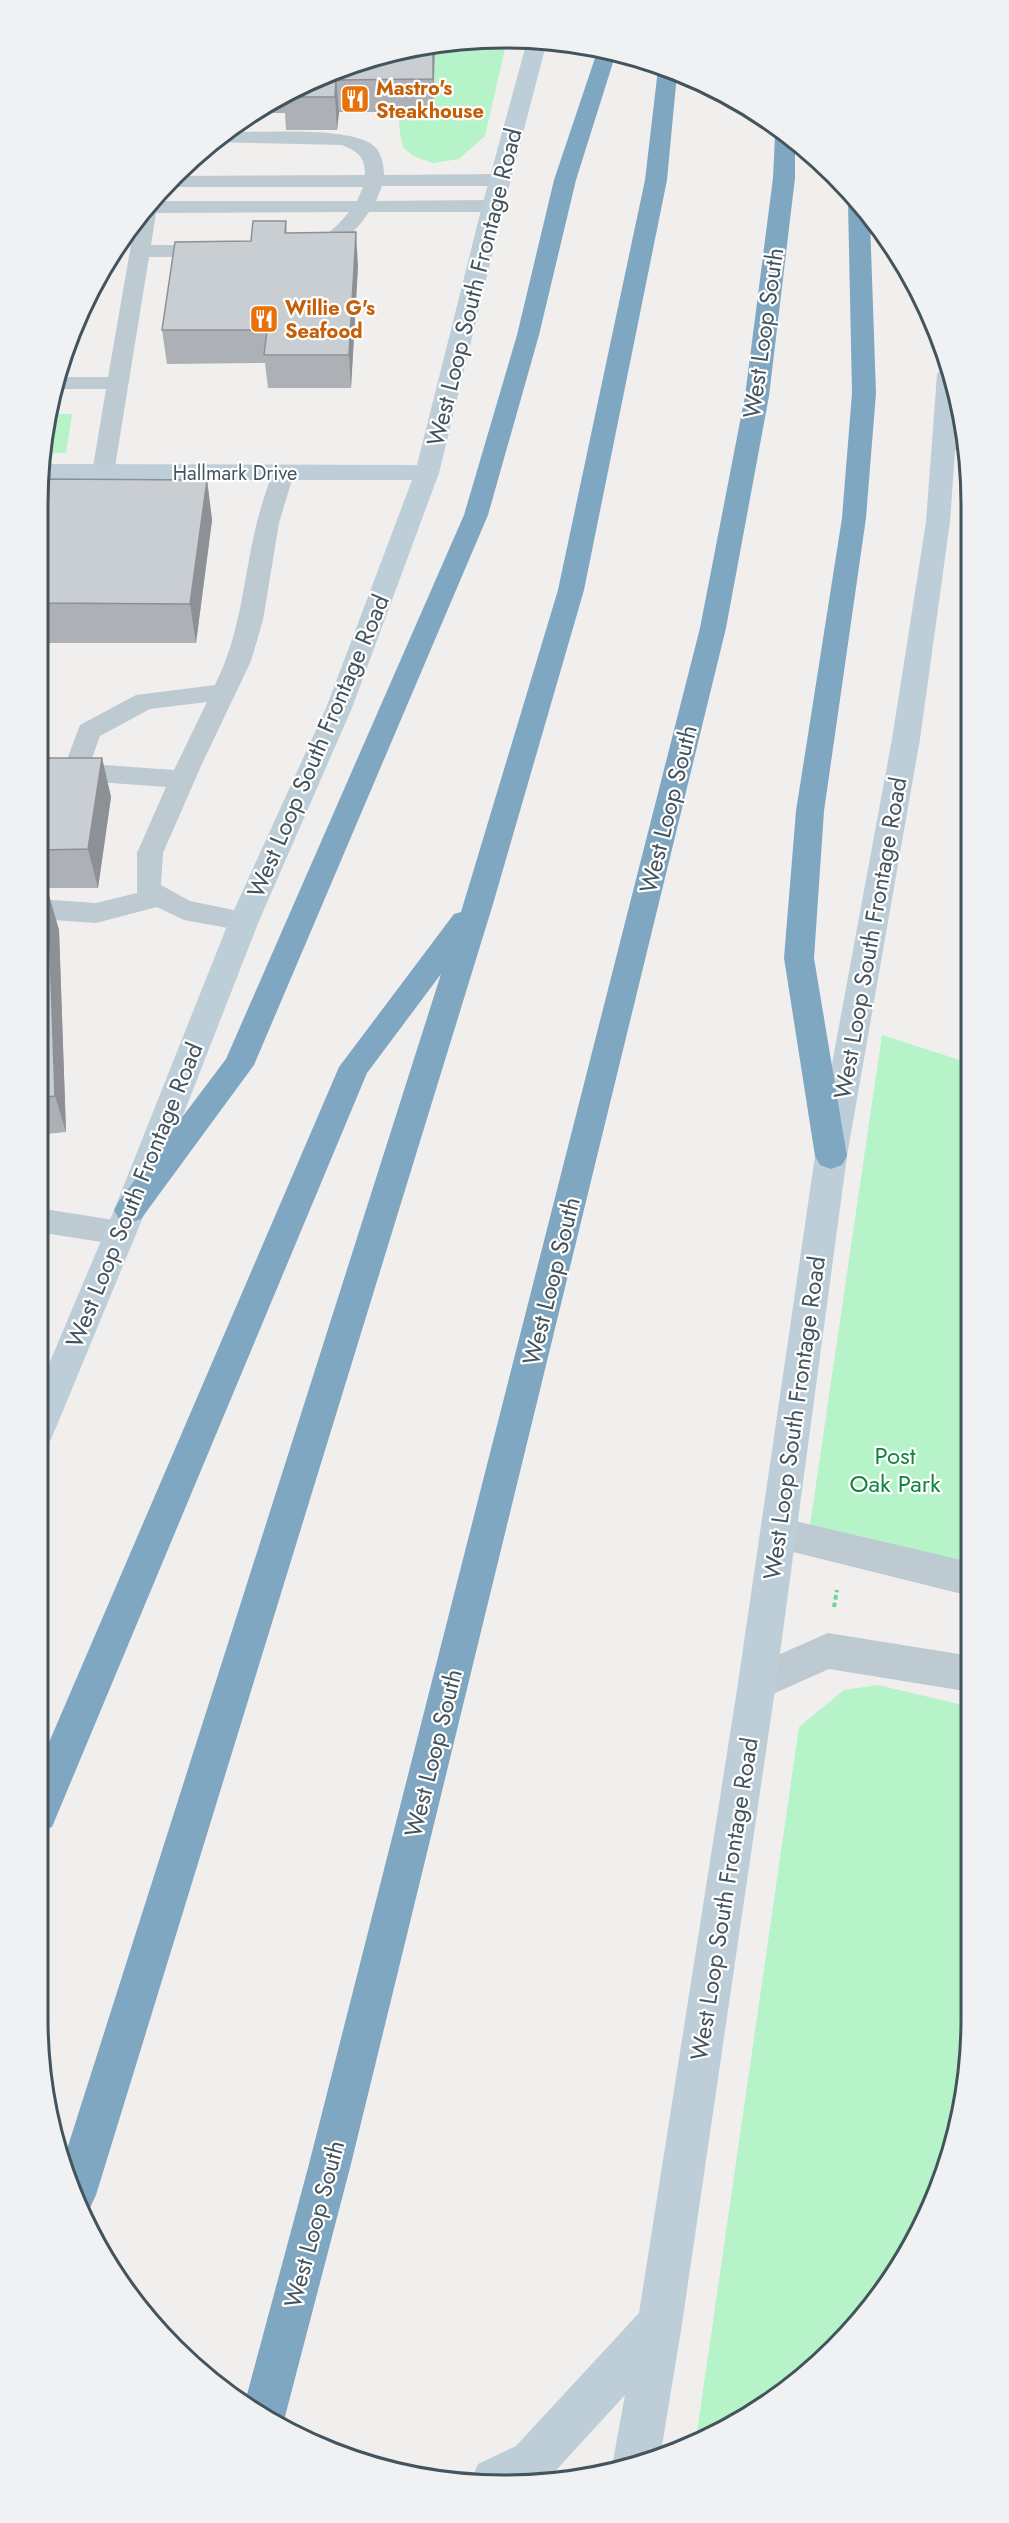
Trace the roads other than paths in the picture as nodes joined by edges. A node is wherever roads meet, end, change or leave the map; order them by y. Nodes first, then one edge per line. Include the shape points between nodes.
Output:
1 (535, 49) edge
2 (604, 59) edge
3 (667, 78) edge
4 (232, 138) edge
5 (785, 144) edge
6 (501, 180) junction
7 (375, 181) junction
8 (182, 182) edge
9 (159, 206) edge
10 (493, 206) junction
11 (363, 207) junction
12 (859, 218) edge
13 (144, 224) edge
14 (234, 250) edge
15 (292, 250) edge
16 (140, 251) junction
17 (118, 382) junction
18 (65, 383) edge
19 (956, 444) edge
20 (49, 472) edge
21 (103, 472) junction
22 (283, 472) junction
23 (427, 473) junction
24 (223, 692) junction
25 (74, 772) junction
26 (182, 778) junction
27 (66, 797) edge
28 (160, 897) junction
29 (478, 903) junction
30 (48, 910) edge
31 (244, 921) junction
32 (831, 1156) junction
33 (48, 1220) edge
34 (125, 1222) junction
35 (48, 1406) edge
36 (778, 1533) junction
37 (961, 1577) edge
38 (961, 1672) edge
39 (757, 1683) junction
40 (48, 1789) edge
41 (78, 2181) edge
42 (660, 2324) junction
43 (266, 2408) edge
44 (637, 2455) edge
45 (505, 2475) edge

1 - 6 main road, West Loop South Frontage Road
2 - 34 highway via 565,180 528,334 476,515 239,1065
3 - 29 highway via 656,180 571,590
4 - 7 lane via 360,142 375,157
5 - 43 highway, West Loop South via 757,396 712,628
6 - 7 lane
6 - 10 main road, West Loop South Frontage Road
7 - 8 lane
7 - 11 lane
9 - 11 lane
10 - 11 lane
10 - 23 main road, West Loop South Frontage Road
11 - 15 lane via 339,234 316,250
12 - 32 highway via 864,393 856,495 810,811 799,958
13 - 16 lane
14 - 16 lane
16 - 17 lane
17 - 18 lane
17 - 21 lane
19 - 32 main road, West Loop South Frontage Road via 938,522 906,739
20 - 21 main road, Hallmark Drive
21 - 22 main road, Hallmark Drive
22 - 23 main road, Hallmark Drive
22 - 24 lane via 268,523 251,620
23 - 31 main road, West Loop South Frontage Road via 339,708
24 - 25 lane via 145,701 89,731
24 - 26 lane
25 - 26 lane
25 - 27 lane
26 - 28 lane via 150,854 148,890
28 - 30 lane via 96,913
28 - 31 lane via 184,910
29 - 40 highway via 354,1067
29 - 41 highway
31 - 34 main road, West Loop South Frontage Road
32 - 36 main road, West Loop South Frontage Road
33 - 34 lane
34 - 35 main road, West Loop South Frontage Road
36 - 37 street
36 - 39 main road, West Loop South Frontage Road
38 - 39 street via 828,1651
39 - 42 main road, West Loop South Frontage Road
42 - 44 main road, West Loop South Frontage Road
42 - 45 main road via 532,2462

